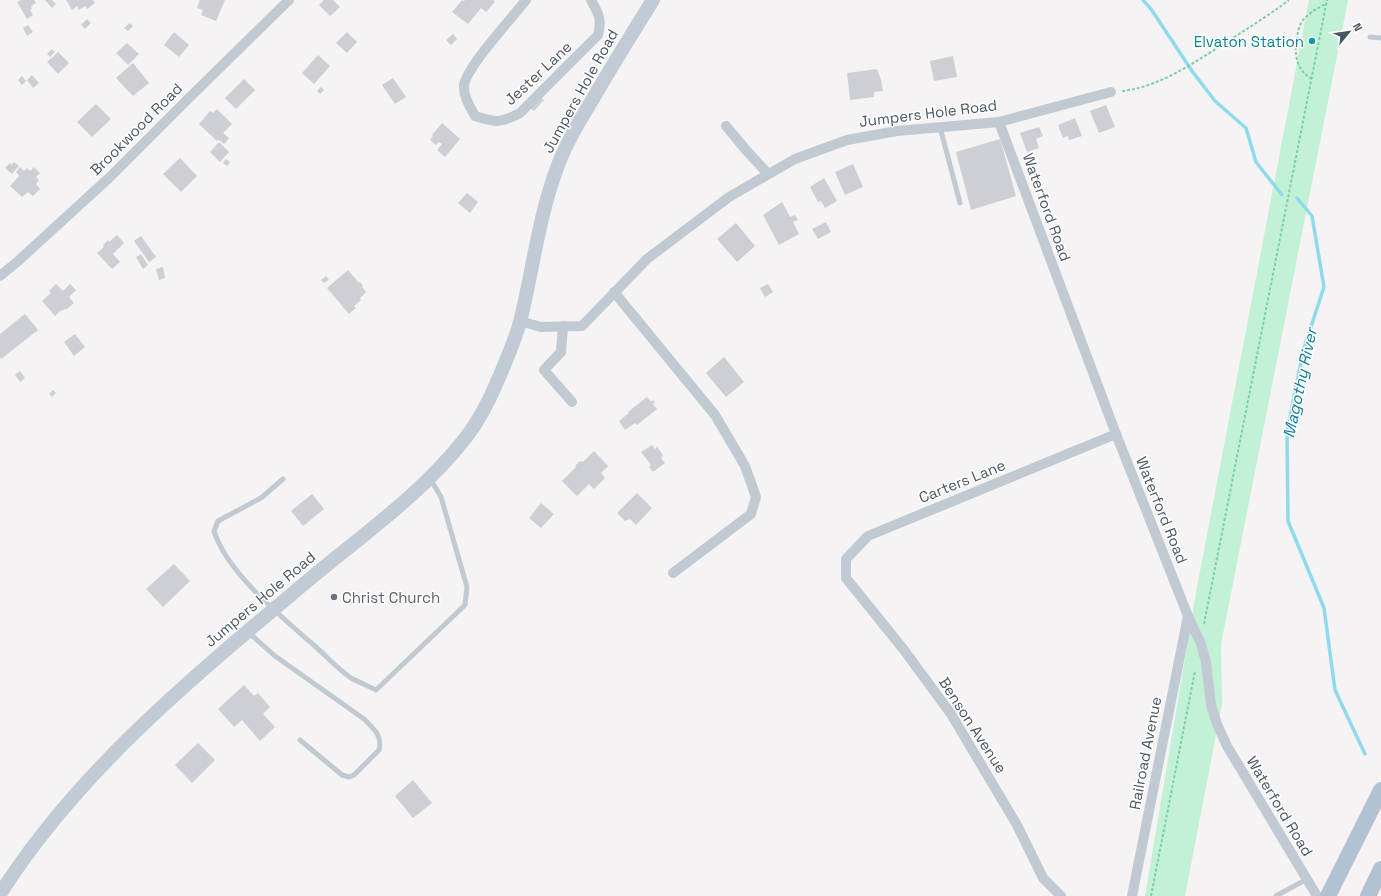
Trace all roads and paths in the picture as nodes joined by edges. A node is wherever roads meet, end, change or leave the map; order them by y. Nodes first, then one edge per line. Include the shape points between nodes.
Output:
1 (289, 0) edge
2 (526, 0) edge
3 (591, 0) edge
4 (654, 0) edge
5 (1289, 0) edge
6 (1327, 0) edge
7 (1327, 3) junction
8 (1370, 37) dead end
9 (1381, 38) edge
10 (1312, 79) junction
11 (1111, 92) joint
12 (999, 122) junction
13 (726, 126) dead end
14 (940, 127) junction
15 (768, 174) junction
16 (960, 203) dead end
17 (0, 276) edge
18 (614, 292) junction
19 (520, 321) junction
20 (563, 326) junction
21 (572, 402) dead end
22 (1116, 434) junction
23 (430, 477) junction
24 (283, 479) dead end
25 (673, 573) dead end
26 (846, 578) joint
27 (273, 610) junction
28 (1188, 616) junction
29 (247, 632) junction
30 (1200, 644) junction
31 (1196, 667) dead end
32 (300, 740) dead end
33 (1381, 790) edge
34 (1381, 869) edge
35 (1306, 879) junction
36 (0, 894) edge
37 (1061, 896) edge
38 (1132, 896) edge
39 (1151, 896) edge
40 (1276, 896) edge
41 (1317, 896) edge
42 (1328, 896) edge
43 (1368, 896) edge

1 - 17 street, Brookwood Road via 110,177
2 - 3 street, Jester Lane via 470,69 464,85 467,101 475,116 491,121 506,121 520,114 598,35 601,24
4 - 19 main road, Jumpers Hole Road via 569,139 557,166 547,199
5 - 11 path via 1265,18 1172,75 1132,90
6 - 7 path
7 - 10 path
7 - 10 path via 1313,10 1302,21 1294,51 1297,62
8 - 9 lane
10 - 30 path
11 - 12 street, Jumpers Hole Road
12 - 14 street, Jumpers Hole Road
12 - 22 street, Waterford Road
13 - 15 street
14 - 15 street, Jumpers Hole Road via 897,131 848,140 795,159
14 - 16 lane
15 - 18 street, Jumpers Hole Road via 728,197 647,259
18 - 20 street, Jumpers Hole Road via 582,326
18 - 25 street via 715,415 745,466 756,497 751,514
19 - 20 street, Jumpers Hole Road via 541,327
19 - 23 main road, Jumpers Hole Road via 505,363 481,415 468,435
20 - 21 street via 561,352 544,370
22 - 26 street, Carters Lane via 868,536 846,560
22 - 28 street, Waterford Road
23 - 27 main road, Jumpers Hole Road
23 - 27 lane via 441,497 467,587 465,605 376,690 350,677
24 - 27 lane via 261,498 218,521 214,530 223,552
26 - 37 street, Benson Avenue via 951,714 1017,825 1043,878
27 - 29 main road, Jumpers Hole Road
28 - 30 street, Waterford Road
28 - 38 street, Railroad Avenue
29 - 32 lane via 275,656 364,719 374,729 381,744 379,750 349,777 342,775
29 - 36 main road, Jumpers Hole Road via 173,695 103,765 47,828
30 - 35 street, Waterford Road via 1206,662 1211,704 1217,724 1227,746
31 - 39 path
33 - 42 main road
34 - 43 main road
35 - 40 lane
35 - 41 street, Waterford Road

